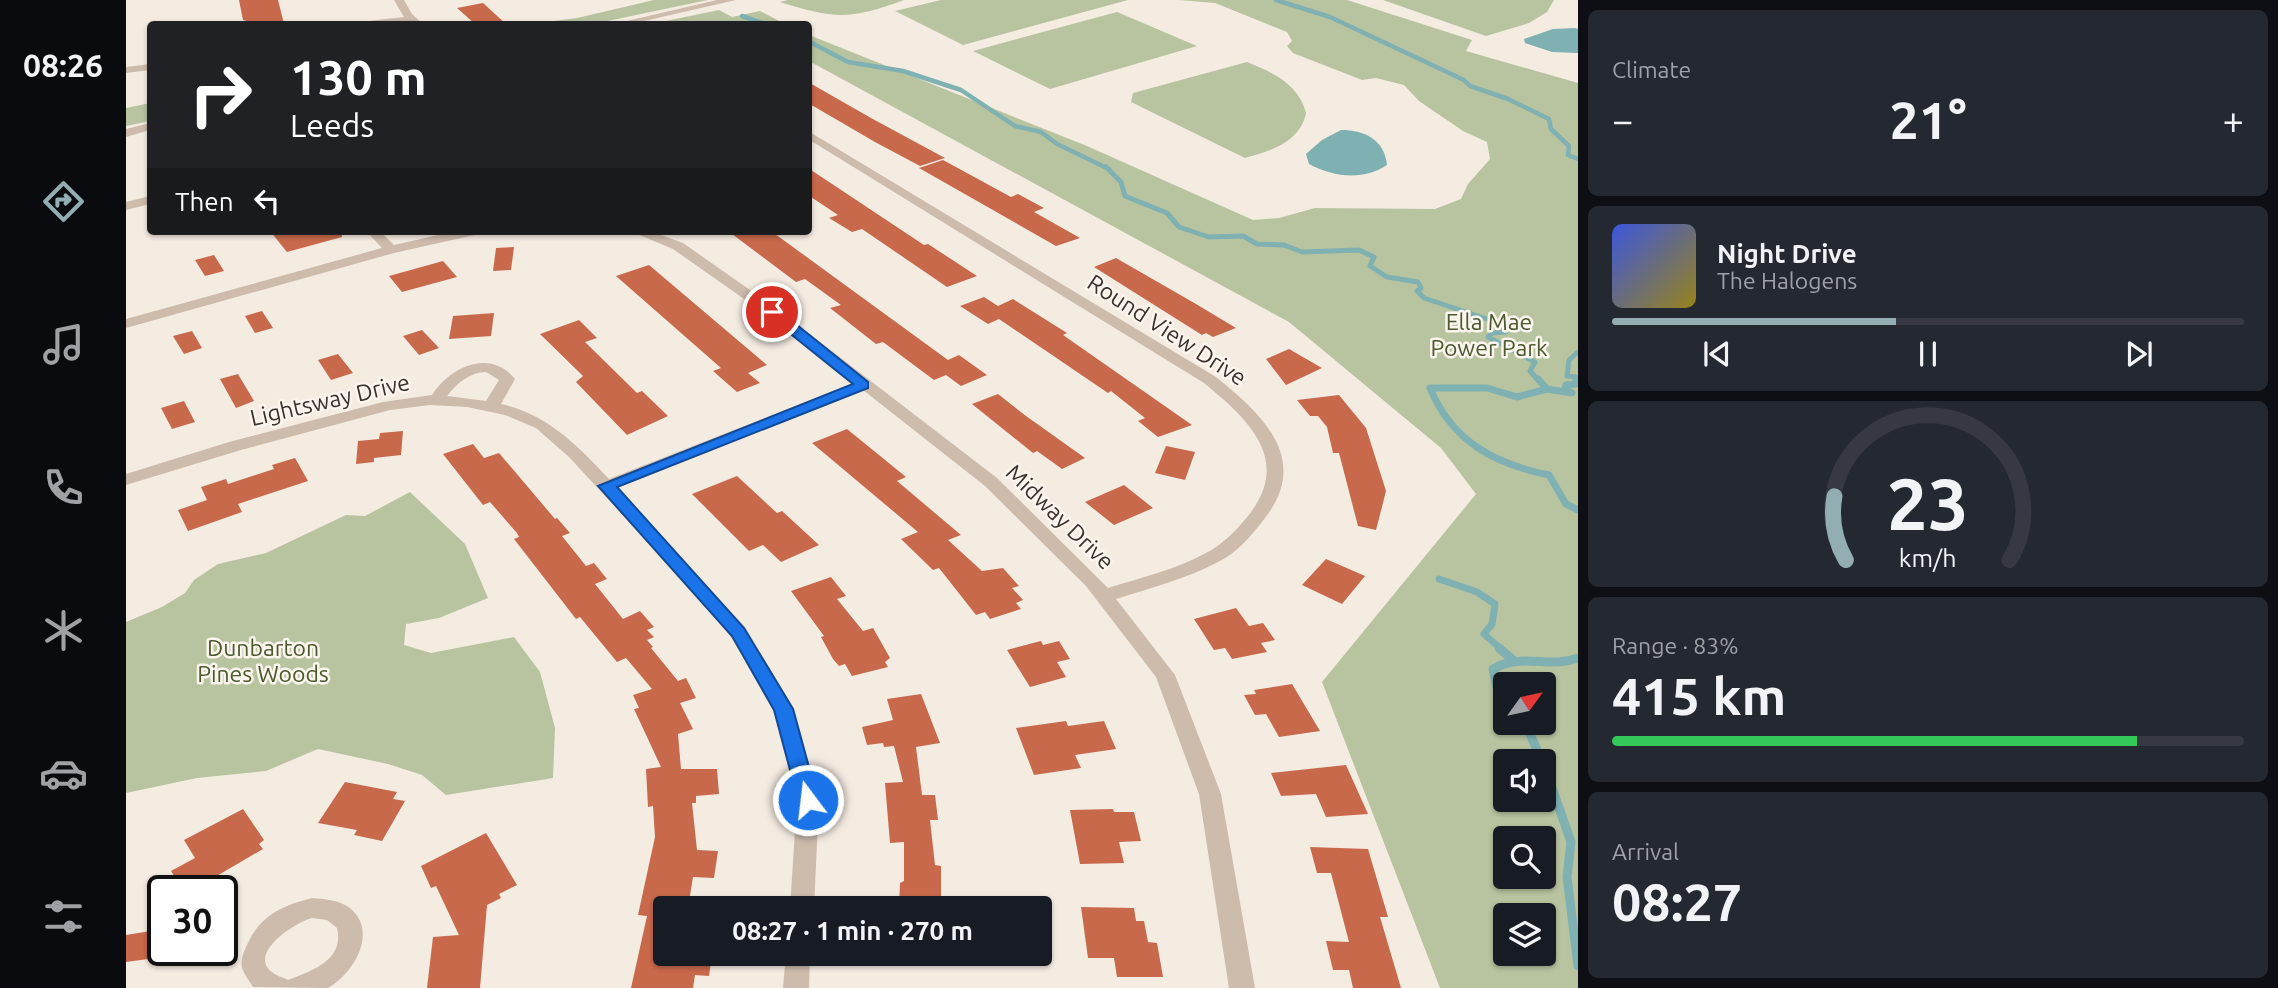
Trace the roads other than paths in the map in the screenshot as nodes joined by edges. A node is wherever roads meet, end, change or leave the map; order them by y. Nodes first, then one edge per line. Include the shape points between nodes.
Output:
1 (400, 0) edge
2 (731, 0) edge
3 (415, 21) edge
4 (634, 21) edge
5 (147, 67) edge
6 (126, 70) edge
7 (147, 128) edge
8 (126, 133) edge
9 (812, 136) edge
10 (147, 201) edge
11 (126, 206) edge
12 (377, 235) edge
13 (456, 235) edge
14 (648, 235) edge
15 (391, 250) junction
16 (126, 324) edge
17 (863, 385) junction
18 (438, 400) junction
19 (491, 407) junction
20 (126, 480) edge
21 (606, 486) junction
22 (1104, 596) junction
23 (803, 896) edge
24 (797, 966) edge
25 (303, 987) edge
26 (280, 988) edge
27 (796, 988) edge
28 (1241, 988) edge

1 - 3 street
2 - 4 street
5 - 6 street
7 - 8 street
9 - 22 street, Round View Drive via 1210,380 1262,426 1275,453 1277,480 1262,513 1226,550
10 - 11 street
12 - 15 street
13 - 15 street
14 - 17 street, Midway Drive via 678,246 716,270
15 - 16 street
17 - 21 street
17 - 22 street, Midway Drive via 991,482
18 - 19 street, Lightsway Drive
18 - 19 street via 455,375 486,368 507,379
18 - 20 street, Lightsway Drive via 389,404
19 - 21 street, Lightsway Drive via 541,425
21 - 23 street, Lightsway Drive via 738,632 784,709 808,800
22 - 28 street, Midway Drive via 1165,675 1210,794
24 - 27 street
25 - 26 street via 336,969 351,942 351,929 333,911 319,908 287,915 261,938 254,962 258,974

